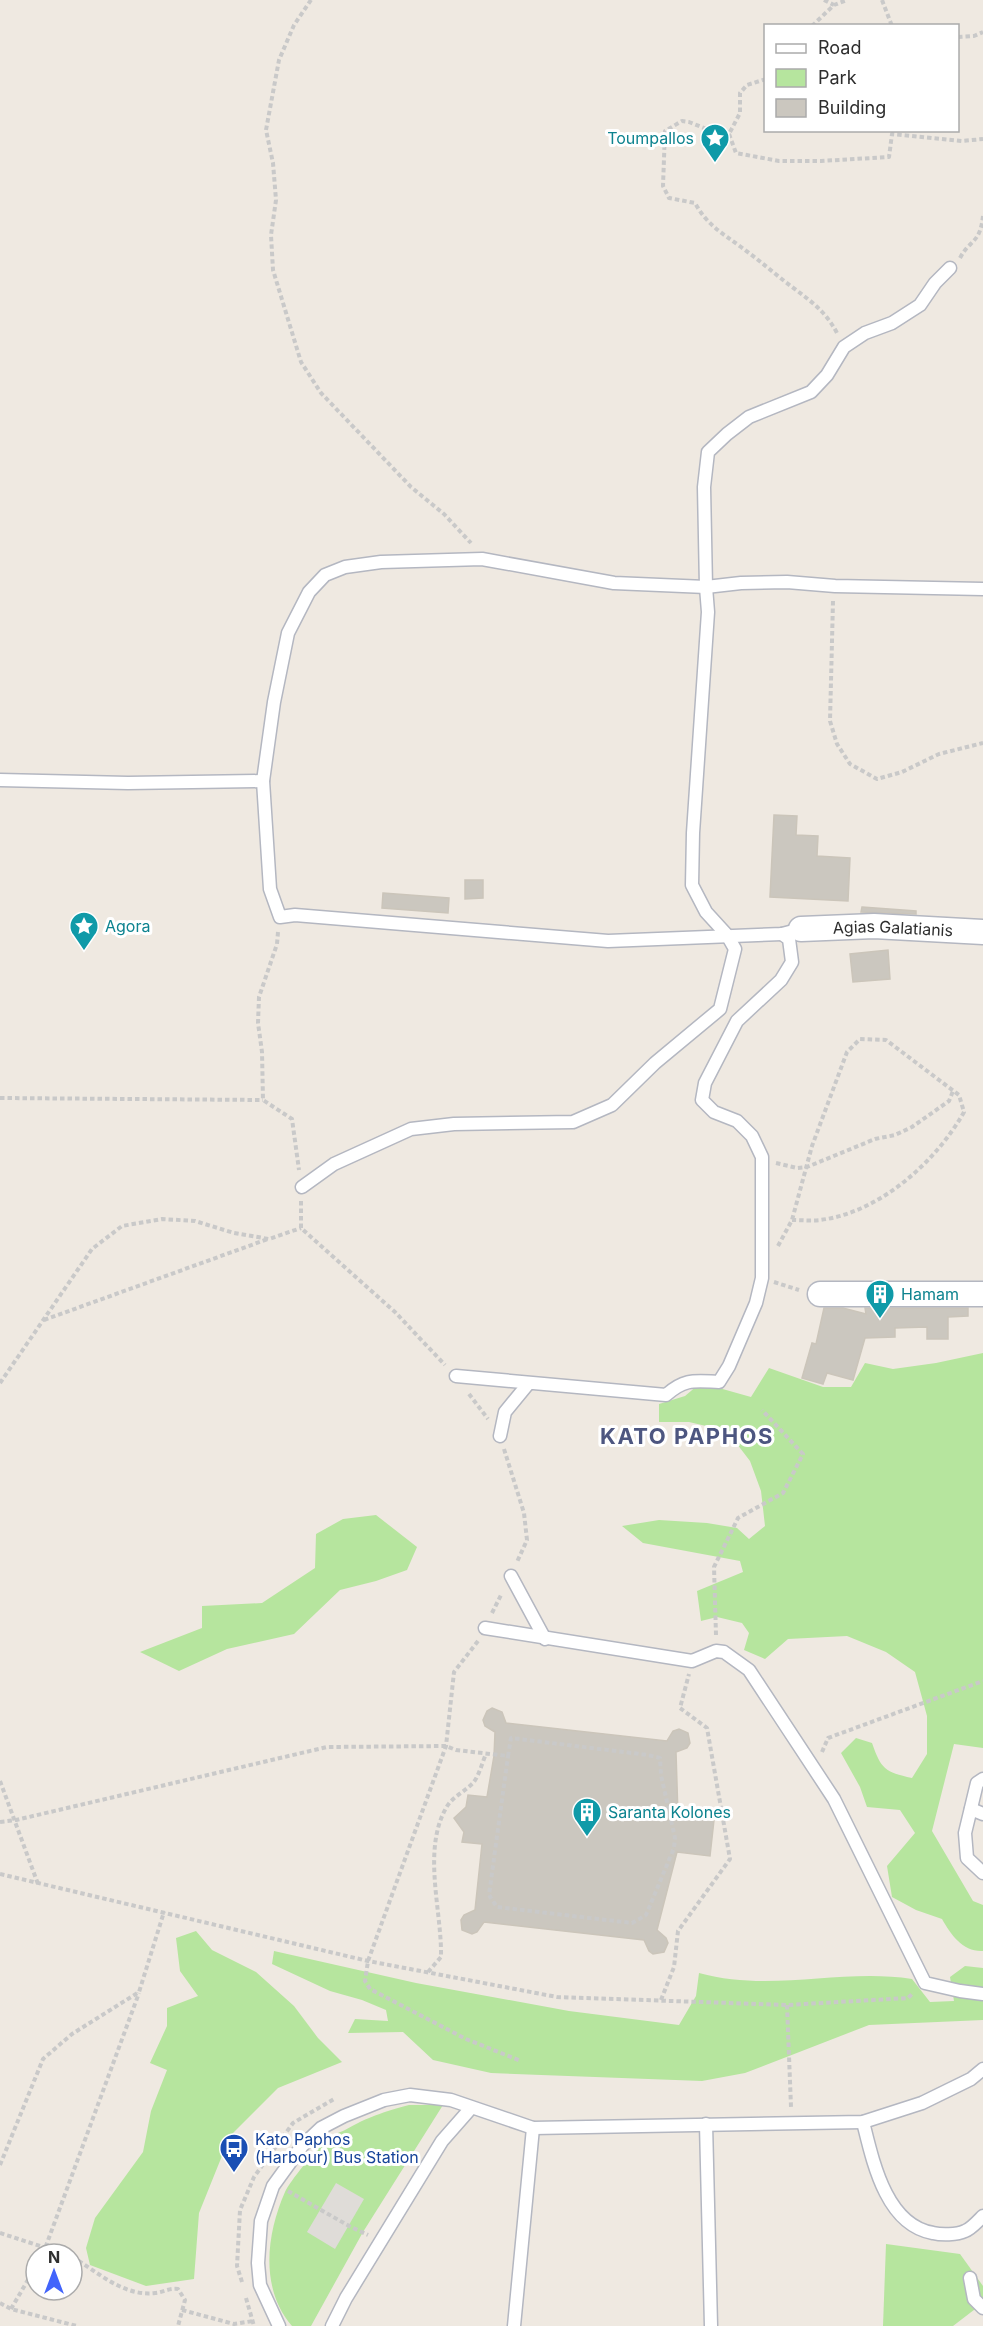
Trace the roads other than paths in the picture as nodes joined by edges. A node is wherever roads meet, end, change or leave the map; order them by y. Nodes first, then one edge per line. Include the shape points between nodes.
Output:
1 (950, 268) road end
2 (706, 587) junction
3 (983, 589) edge
4 (0, 780) edge
5 (263, 781) junction
6 (791, 931) junction
7 (983, 932) edge
8 (727, 936) junction
9 (302, 1187) road end
10 (820, 1294) road end
11 (983, 1294) edge
12 (456, 1376) road end
13 (528, 1384) junction
14 (500, 1436) road end
15 (510, 1575) road end
16 (485, 1628) road end
17 (545, 1639) junction
18 (983, 1779) edge
19 (971, 1809) junction
20 (983, 1814) edge
21 (983, 1873) edge
22 (983, 1994) edge
23 (983, 2069) edge
24 (471, 2108) junction
25 (863, 2122) junction
26 (706, 2124) junction
27 (533, 2128) junction
28 (983, 2216) edge
29 (970, 2278) dead end
30 (983, 2308) edge
31 (279, 2326) edge
32 (332, 2326) edge
33 (514, 2326) edge
34 (711, 2326) edge

1 - 2 lane via 920,305 844,347 811,392 749,417 708,452 704,487
2 - 3 lane via 787,582
2 - 5 lane via 614,583 482,559 381,562 345,567 325,575 309,592 288,633
2 - 8 lane via 708,612 692,885 706,912
4 - 5 lane
5 - 8 lane via 270,890 280,917 295,915 608,941
6 - 7 street, Agias Galatianis via 874,926
6 - 8 lane
6 - 13 lane via 792,962 781,981 737,1021 705,1083 702,1100 714,1112 737,1121 752,1136 762,1157 762,1278 756,1303 729,1366 719,1382 677,1385 666,1395
8 - 9 lane via 735,949 720,1009 612,1105 573,1122 454,1124 411,1129 333,1164
10 - 11 street
12 - 13 lane
13 - 14 lane via 506,1412
15 - 17 lane
16 - 17 lane
17 - 22 lane via 692,1661 716,1651 724,1652 749,1670 834,1798 925,1983
18 - 19 lane via 977,1783
19 - 20 lane
19 - 21 lane via 965,1833 967,1858
23 - 25 lane via 922,2103
24 - 27 lane
24 - 31 lane via 451,2100 410,2095 384,2100 321,2128 302,2146 273,2186 261,2221 260,2285
24 - 32 lane via 442,2140
25 - 26 lane
25 - 28 lane via 888,2198 903,2219 920,2231 939,2234 966,2231
26 - 27 lane
26 - 34 lane
27 - 33 lane
29 - 30 lane via 974,2299

